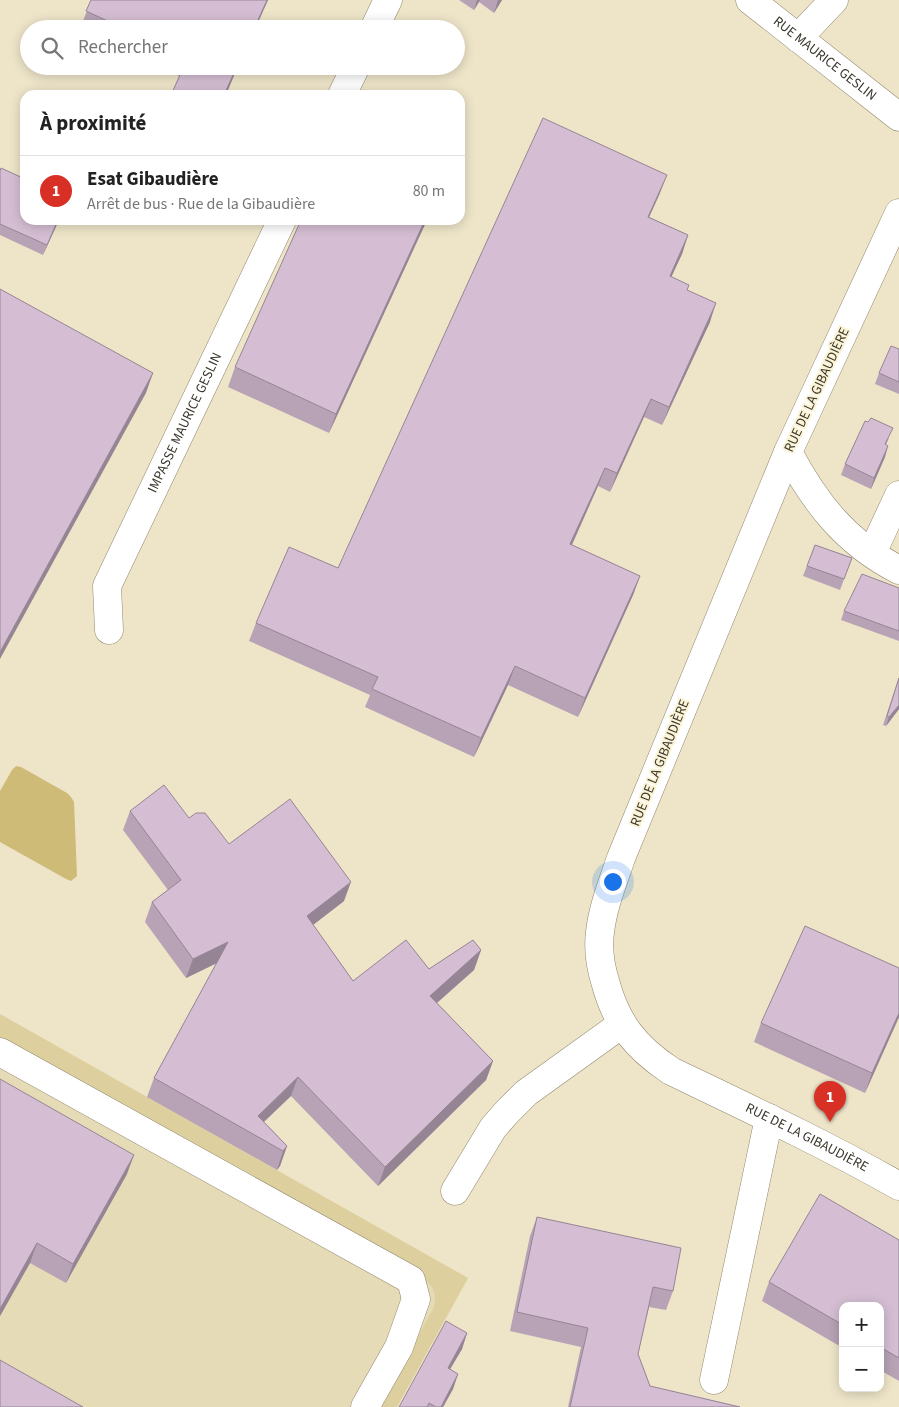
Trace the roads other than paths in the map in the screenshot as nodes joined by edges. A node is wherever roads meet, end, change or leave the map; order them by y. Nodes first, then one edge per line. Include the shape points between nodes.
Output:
1 (388, 0) edge
2 (750, 0) edge
3 (834, 0) edge
4 (378, 20) edge
5 (798, 38) junction
6 (352, 75) edge
7 (344, 90) edge
8 (899, 117) edge
9 (899, 213) edge
10 (280, 225) edge
11 (788, 452) junction
12 (899, 495) edge
13 (872, 553) junction
14 (899, 570) edge
15 (109, 630) dead end
16 (622, 1024) junction
17 (0, 1052) edge
18 (769, 1118) junction
19 (899, 1186) edge
20 (455, 1191) dead end
21 (714, 1380) dead end
22 (365, 1407) edge

1 - 4 street
2 - 5 street, RUE MAURICE GESLIN
3 - 5 street
5 - 8 street, RUE MAURICE GESLIN
6 - 7 street
9 - 11 street, RUE DE LA GIBAUDIÈRE
10 - 15 street, IMPASSE MAURICE GESLIN via 107,586
11 - 13 street via 823,508 847,535
11 - 16 street, RUE DE LA GIBAUDIÈRE via 610,890 600,934 600,960 610,1000
12 - 13 street
13 - 14 street
16 - 18 street, RUE DE LA GIBAUDIÈRE via 638,1044 671,1071
16 - 20 street via 526,1093 493,1128
17 - 22 street via 411,1280 416,1299 399,1347
18 - 19 street, RUE DE LA GIBAUDIÈRE
18 - 21 street

